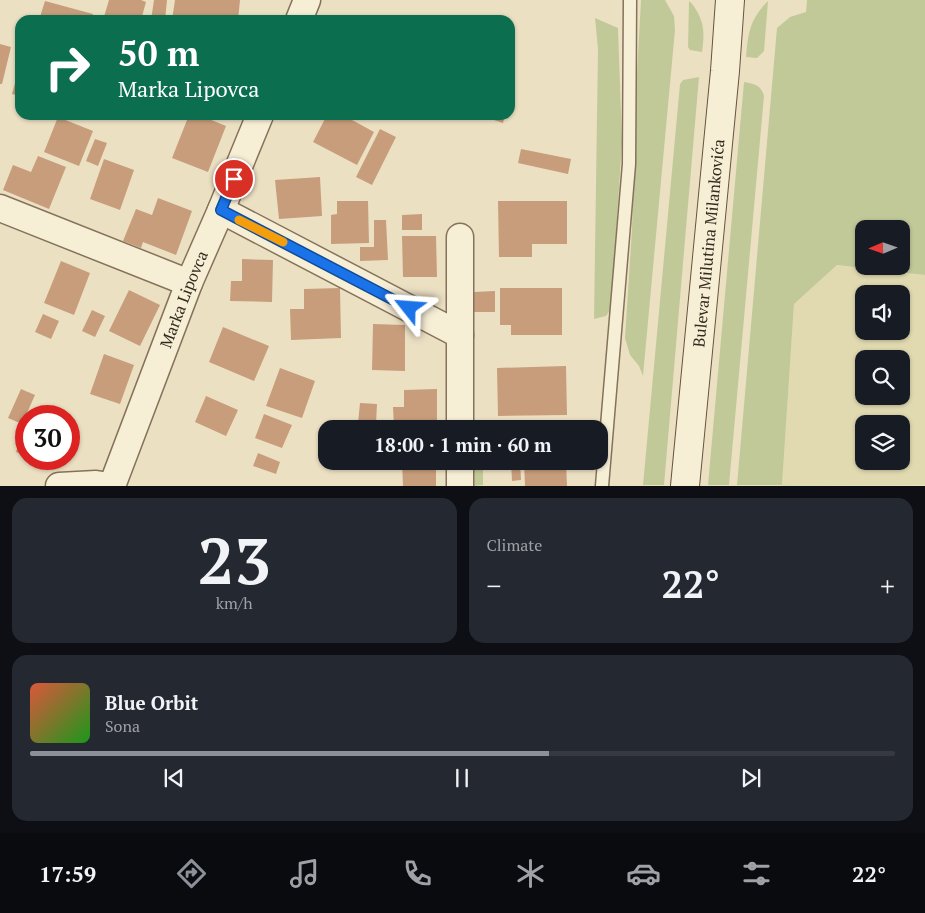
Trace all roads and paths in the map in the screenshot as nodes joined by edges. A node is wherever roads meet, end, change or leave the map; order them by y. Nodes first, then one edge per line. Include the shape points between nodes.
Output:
1 (307, 0) edge
2 (630, 0) edge
3 (730, 0) edge
4 (301, 15) edge
5 (258, 120) edge
6 (0, 208) edge
7 (221, 210) junction
8 (460, 236) dead end
9 (189, 283) junction
10 (460, 334) junction
11 (460, 420) edge
12 (460, 470) edge
13 (59, 486) edge
14 (108, 486) edge
15 (112, 486) edge
16 (460, 486) edge
17 (602, 486) edge
18 (685, 486) edge

1 - 4 street
2 - 17 lane via 629,164
3 - 18 street, Bulevar Milutina Milankovića
5 - 7 street, Marka Lipovca
6 - 9 street
7 - 9 street, Marka Lipovca
7 - 10 street
8 - 10 street
9 - 15 street, Marka Lipovca
10 - 11 street
12 - 16 street
13 - 14 street

